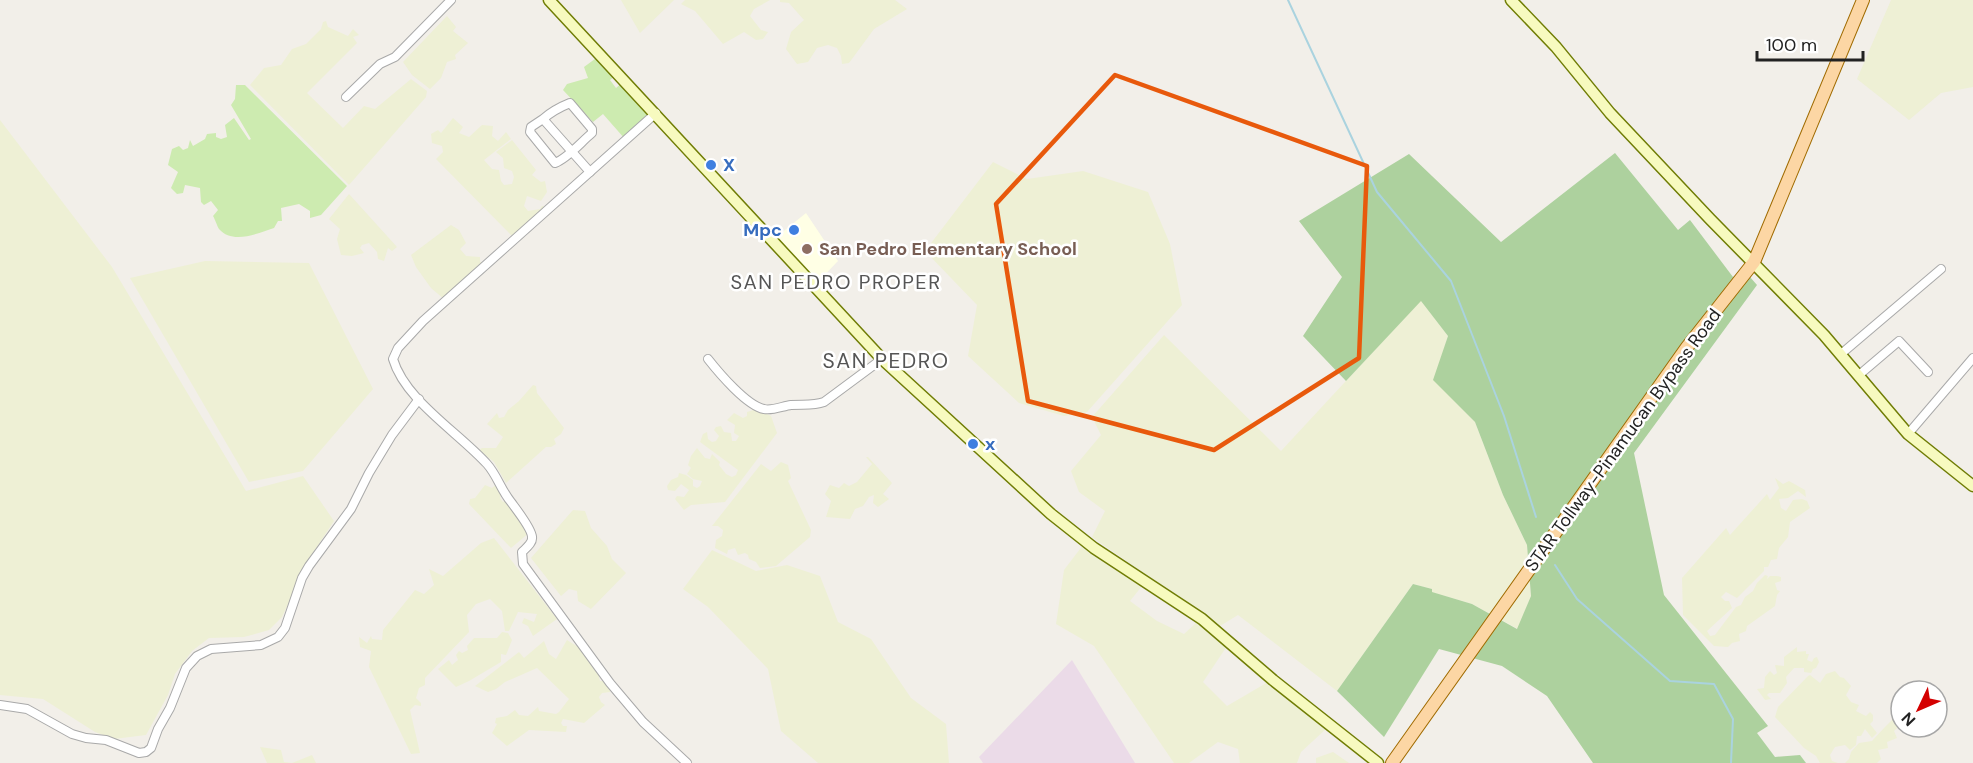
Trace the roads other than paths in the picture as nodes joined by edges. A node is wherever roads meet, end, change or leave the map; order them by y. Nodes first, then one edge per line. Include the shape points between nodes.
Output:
1 (451, 0) edge
2 (549, 0) edge
3 (1511, 0) edge
4 (1863, 0) edge
5 (346, 97) dead end
6 (656, 113) junction
7 (543, 119) junction
8 (571, 151) junction
9 (590, 172) junction
10 (1754, 262) junction
11 (1941, 269) dead end
12 (1841, 354) junction
13 (1973, 358) edge
14 (882, 359) junction
15 (708, 360) dead end
16 (1928, 372) dead end
17 (1859, 375) junction
18 (419, 399) junction
19 (1908, 434) junction
20 (1973, 486) edge
21 (0, 705) edge
22 (679, 756) junction
23 (672, 763) edge
24 (687, 763) edge
25 (1378, 763) edge
26 (1392, 763) edge

1 - 5 street via 392,60 380,64
2 - 6 street
3 - 10 street via 1610,112
4 - 10 main road, STAR Tollway-Pinamucan Bypass Road
6 - 9 street
6 - 14 street
7 - 8 street
7 - 8 street via 530,132 555,163
7 - 8 street via 570,103 592,129
8 - 9 street
9 - 18 street via 423,321 398,348 393,359 396,372
10 - 12 street
10 - 26 main road, STAR Tollway-Pinamucan Bypass Road via 1687,346
11 - 12 street
12 - 17 street
13 - 19 street
14 - 15 street via 824,402 769,409 755,406
14 - 25 street via 1051,514 1094,548 1202,619
16 - 17 street via 1899,341
17 - 19 street
18 - 21 street via 392,435 351,509 309,566 285,628 278,637 261,645 211,649 197,656 186,668 146,752 72,734 27,709
18 - 22 street via 496,476 532,534 531,542 522,552 523,564 610,683
19 - 20 street
22 - 23 street
22 - 24 street

